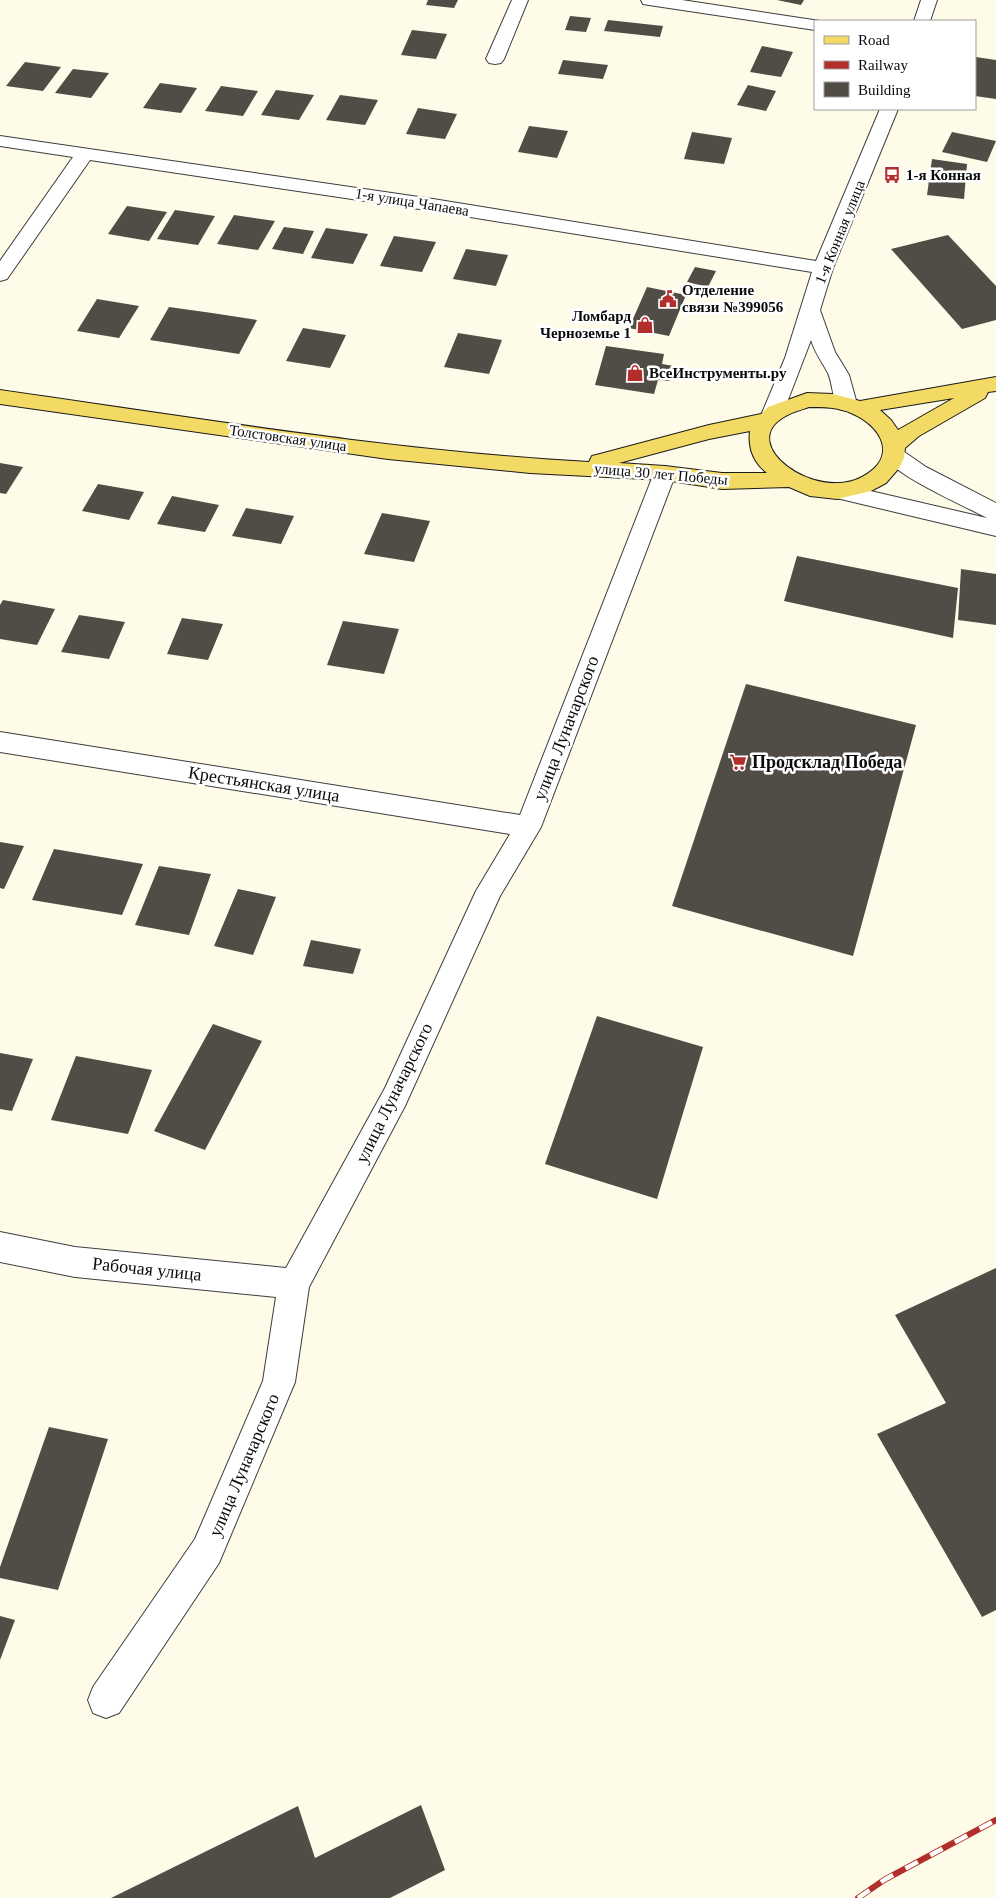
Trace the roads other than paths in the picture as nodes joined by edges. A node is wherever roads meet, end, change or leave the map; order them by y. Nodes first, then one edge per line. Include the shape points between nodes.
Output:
1 (520, 0) edge
2 (650, 0) edge
3 (929, 0) edge
4 (922, 20) edge
5 (814, 26) edge
6 (495, 59) dead end
7 (889, 110) edge
8 (0, 141) edge
9 (84, 154) junction
10 (823, 268) junction
11 (0, 274) edge
12 (811, 312) junction
13 (995, 384) edge
14 (0, 397) edge
15 (853, 406) junction
16 (769, 417) junction
17 (895, 450) junction
18 (577, 467) junction
19 (665, 473) junction
20 (788, 480) junction
21 (836, 491) junction
22 (996, 513) edge
23 (996, 528) edge
24 (0, 742) edge
25 (528, 827) junction
26 (0, 1247) edge
27 (294, 1284) junction
28 (106, 1700) dead end

1 - 6 street
2 - 5 street
3 - 4 street
7 - 10 street, 1-я Конная улица
8 - 9 street, 1-я улица Чапаева
9 - 10 street, 1-я улица Чапаева via 434,205
9 - 11 street
10 - 12 street, 1-я Конная улица
12 - 15 street via 825,352
12 - 16 street, 1-я Конная улица
13 - 15 main road, улица 30 лет Победы
13 - 17 main road, улица 30 лет Победы via 911,431
14 - 18 main road, Толстовская улица via 388,452 530,466
15 - 16 main road, улица 30 лет Победы via 807,400 788,405
15 - 17 main road, улица 30 лет Победы via 876,418 889,431
16 - 18 main road, улица 30 лет Победы
16 - 20 main road, улица 30 лет Победы via 758,436 760,452 770,467
17 - 21 main road, улица 30 лет Победы via 889,469 876,481
17 - 22 street via 918,472
18 - 19 main road, улица 30 лет Победы
19 - 20 main road, улица 30 лет Победы via 722,481
19 - 25 street, улица Луначарского
20 - 21 main road, улица 30 лет Победы via 811,488
21 - 23 street
24 - 25 street, Крестьянская улица
25 - 27 street, улица Луначарского via 489,891 395,1097
26 - 27 street, Рабочая улица via 75,1262
27 - 28 street, улица Луначарского via 279,1382 207,1551

